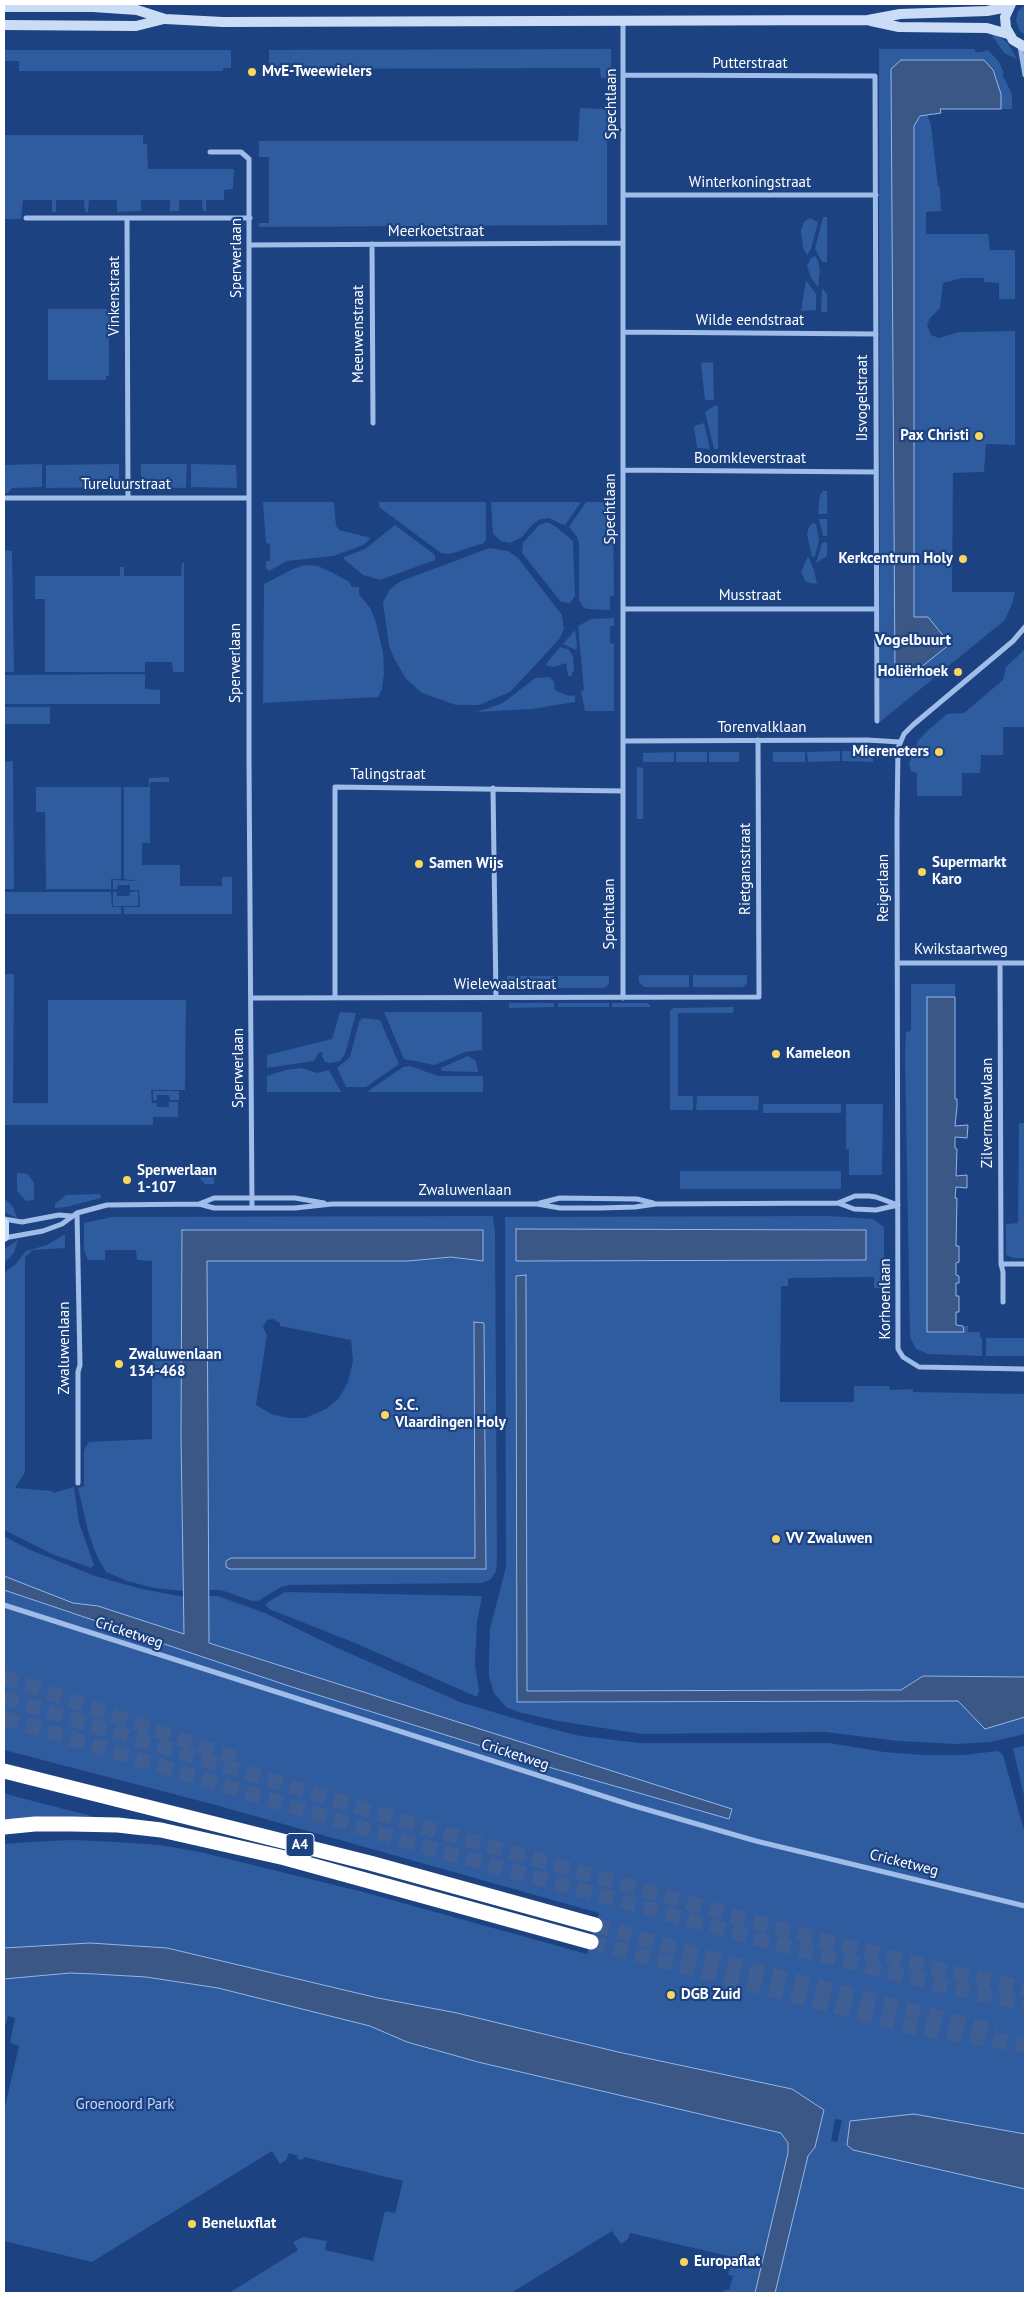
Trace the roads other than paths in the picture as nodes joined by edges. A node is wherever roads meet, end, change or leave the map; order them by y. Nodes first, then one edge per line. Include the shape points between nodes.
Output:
1 (1009, 5) edge
2 (4, 7) edge
3 (165, 18) junction
4 (868, 20) junction
5 (623, 21) junction
6 (4, 25) edge
7 (1008, 34) junction
8 (1022, 46) edge
9 (624, 75) junction
10 (1025, 75) edge
11 (875, 76) joint
12 (210, 152) dead end
13 (876, 194) junction
14 (624, 196) junction
15 (26, 218) dead end
16 (127, 218) junction
17 (250, 218) junction
18 (372, 244) junction
19 (623, 244) junction
20 (250, 245) junction
21 (623, 332) junction
22 (876, 334) junction
23 (373, 423) dead end
24 (624, 470) junction
25 (876, 472) junction
26 (128, 497) junction
27 (4, 498) edge
28 (249, 498) junction
29 (624, 609) junction
30 (876, 609) junction
31 (1025, 627) edge
32 (877, 721) dead end
33 (758, 740) junction
34 (623, 741) junction
35 (900, 742) junction
36 (493, 788) junction
37 (623, 791) junction
38 (897, 963) junction
39 (1000, 963) junction
40 (1025, 963) edge
41 (759, 997) joint
42 (251, 998) junction
43 (335, 998) junction
44 (496, 998) junction
45 (623, 998) junction
46 (252, 1198) junction
47 (838, 1203) junction
48 (199, 1204) junction
49 (332, 1204) junction
50 (537, 1204) junction
51 (656, 1204) junction
52 (898, 1205) junction
53 (252, 1208) junction
54 (74, 1214) junction
55 (4, 1219) edge
56 (4, 1223) edge
57 (4, 1237) edge
58 (1001, 1264) junction
59 (1025, 1264) edge
60 (1003, 1302) dead end
61 (1025, 1369) edge
62 (78, 1483) dead end
63 (4, 1605) edge
64 (4, 1772) edge
65 (4, 1827) edge
66 (1025, 1906) edge
67 (595, 1925) tunnel mouth
68 (591, 1942) tunnel mouth

1 - 4 street via 987,11 900,14
1 - 7 street via 1005,17
2 - 3 street via 93,6 137,10
3 - 5 street via 223,22
3 - 6 street via 136,26
4 - 5 street
4 - 7 street via 899,27 987,28
5 - 9 street, Spechtlaan
7 - 8 street
8 - 10 street
9 - 11 street, Putterstraat
9 - 14 street, Spechtlaan
11 - 13 street, IJsvogelstraat
12 - 17 street, Sperwerlaan via 241,152 249,159
13 - 14 street, Winterkoningstraat
13 - 22 street, IJsvogelstraat
14 - 19 street, Spechtlaan
15 - 16 street
16 - 17 street
16 - 26 street, Vinkenstraat
17 - 20 street, Sperwerlaan
18 - 19 street, Meerkoetstraat
18 - 20 street, Meerkoetstraat
18 - 23 street, Meeuwenstraat
19 - 21 street, Spechtlaan
20 - 28 street, Sperwerlaan
21 - 22 street, Wilde eendstraat
21 - 24 street, Spechtlaan
22 - 25 street, IJsvogelstraat
24 - 25 street, Boomkleverstraat
24 - 29 street, Spechtlaan
25 - 30 street, IJsvogelstraat
26 - 27 street, Tureluurstraat
26 - 28 street, Tureluurstraat
28 - 42 street, Sperwerlaan
29 - 30 street, Musstraat
29 - 34 street, Spechtlaan
30 - 32 street, IJsvogelstraat
31 - 35 street via 1013,641 913,724
33 - 34 street, Torenvalklaan
33 - 35 street, Torenvalklaan
33 - 41 street, Rietgansstraat
34 - 37 street, Spechtlaan
35 - 38 street, Reigerlaan via 897,769
36 - 37 street, Talingstraat
36 - 43 street, Talingstraat via 334,787
36 - 44 street
37 - 45 street, Spechtlaan
38 - 39 street, Kwikstaartweg
38 - 52 street, Reigerlaan
39 - 40 street, Kwikstaartweg
39 - 58 street, Zilvermeeuwlaan
41 - 45 street, Wielewaalstraat
42 - 43 street, Wielewaalstraat
42 - 46 street, Sperwerlaan
43 - 44 street, Wielewaalstraat
44 - 45 street, Wielewaalstraat
46 - 48 street, Zwaluwenlaan via 214,1198
46 - 49 street, Zwaluwenlaan via 295,1198
46 - 53 street, Sperwerlaan
47 - 51 street, Zwaluwenlaan
47 - 52 street, Zwaluwenlaan via 854,1209 876,1210
47 - 52 street, Zwaluwenlaan via 855,1196 869,1196
48 - 53 street, Zwaluwenlaan via 214,1208
48 - 54 street, Zwaluwenlaan via 107,1205
49 - 50 street, Zwaluwenlaan
49 - 53 street, Zwaluwenlaan
50 - 51 street, Zwaluwenlaan via 560,1208
50 - 51 street, Zwaluwenlaan via 560,1198 637,1198
52 - 61 street, Korhoenlaan via 898,1349 903,1357 911,1364 928,1368
54 - 55 street, Zwaluwenlaan via 22,1222
54 - 57 street, Zwaluwenlaan via 62,1224 43,1231
54 - 62 street, Zwaluwenlaan via 80,1325
56 - 57 street
58 - 59 street
58 - 60 street, Zilvermeeuwlaan
63 - 66 street, Cricketweg via 631,1805 756,1840
64 - 67 highway, A4 via 370,1863
65 - 68 highway via 118,1825 178,1834 286,1858

